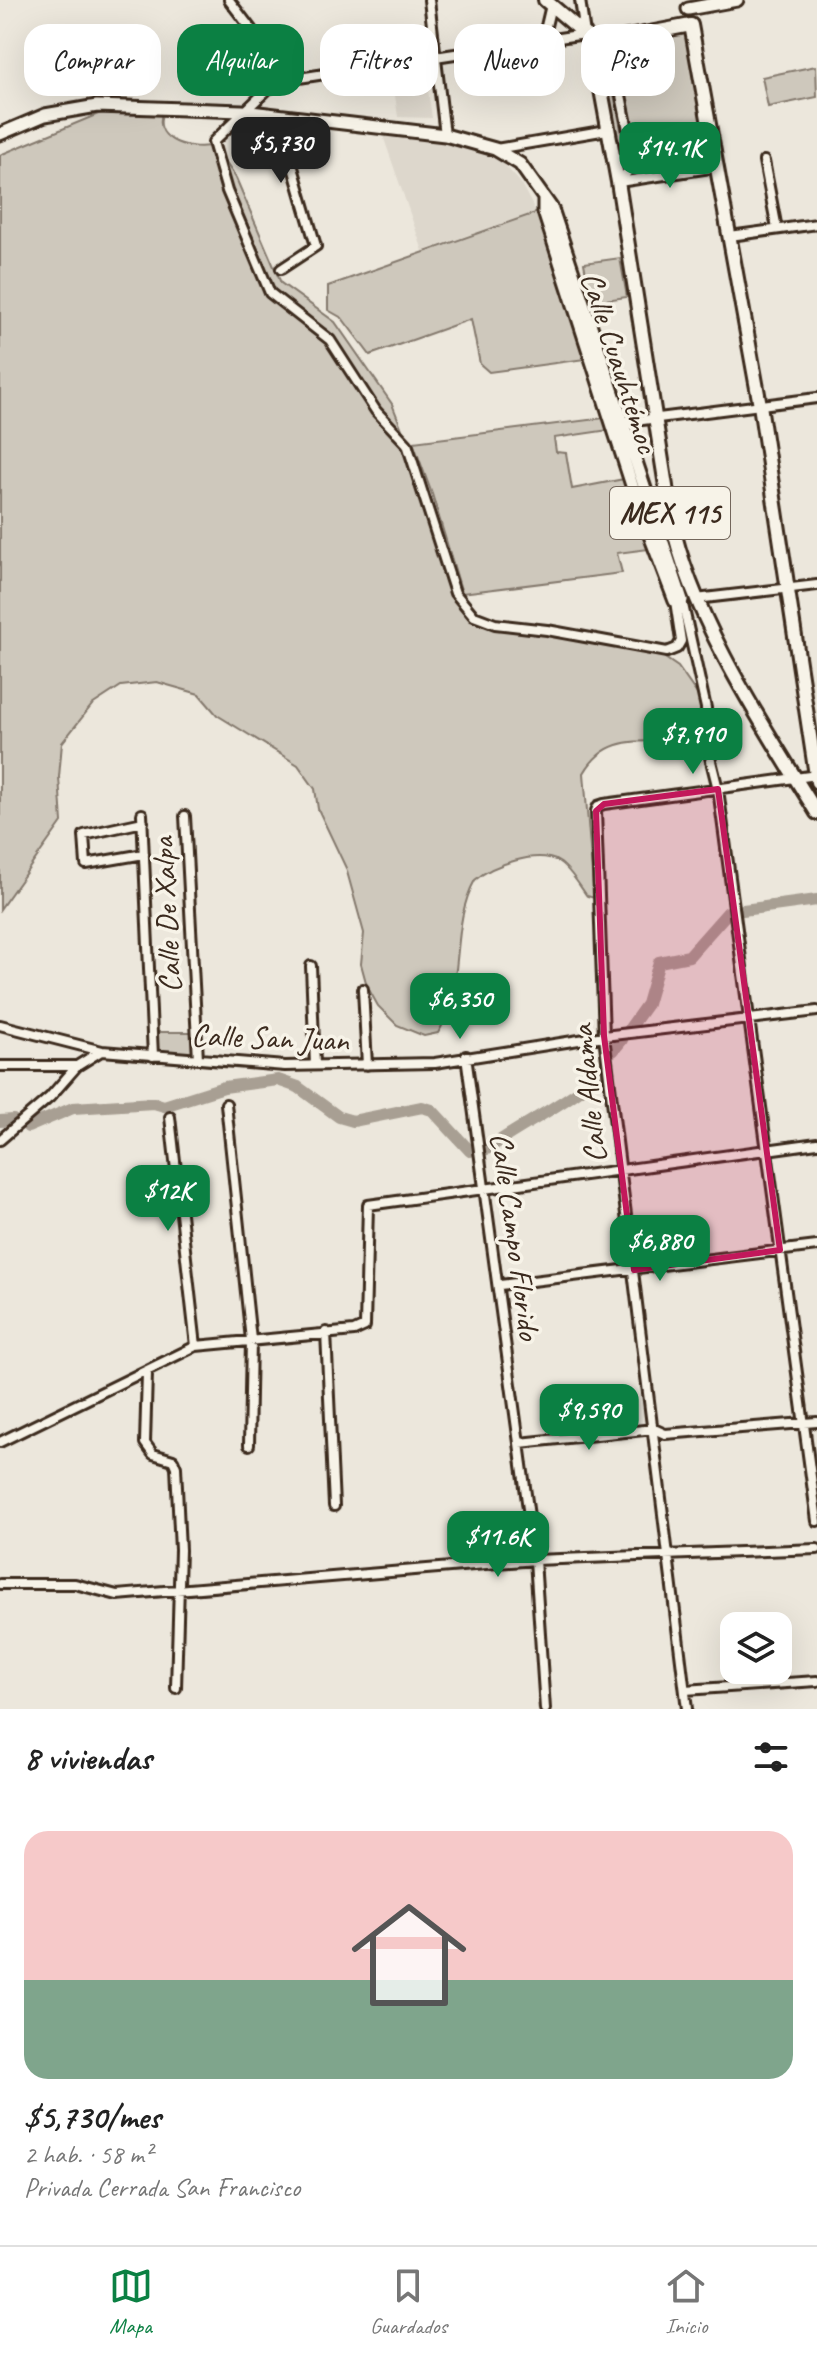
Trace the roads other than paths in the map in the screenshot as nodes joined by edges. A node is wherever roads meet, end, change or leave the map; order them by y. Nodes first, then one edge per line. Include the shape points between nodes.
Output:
1 (229, 0) edge
2 (429, 0) edge
3 (580, 0) edge
4 (737, 0) edge
5 (548, 2) edge
6 (687, 4) edge
7 (247, 24) edge
8 (433, 24) edge
9 (545, 24) edge
10 (585, 24) edge
11 (691, 25) junction
12 (675, 28) edge
13 (581, 33) edge
14 (454, 55) edge
15 (438, 57) joint
16 (260, 96) edge
17 (600, 96) edge
18 (621, 96) edge
19 (242, 111) junction
20 (278, 116) junction
21 (607, 130) junction
22 (0, 134) edge
23 (445, 135) junction
24 (495, 149) junction
25 (714, 151) junction
26 (764, 161) dead end
27 (635, 164) junction
28 (717, 167) junction
29 (618, 182) junction
30 (817, 224) edge
31 (777, 229) junction
32 (730, 236) junction
33 (281, 269) dead end
34 (817, 398) edge
35 (760, 405) junction
36 (655, 418) junction
37 (616, 424) junction
38 (817, 585) edge
39 (787, 589) junction
40 (684, 600) junction
41 (795, 777) junction
42 (817, 777) edge
43 (718, 789) junction
44 (817, 813) edge
45 (185, 816) dead end
46 (144, 854) junction
47 (311, 966) dead end
48 (363, 989) dead end
49 (817, 1011) edge
50 (750, 1020) junction
51 (0, 1025) edge
52 (604, 1036) junction
53 (102, 1051) junction
54 (153, 1056) junction
55 (466, 1056) junction
56 (198, 1059) junction
57 (315, 1065) junction
58 (367, 1065) junction
59 (0, 1066) edge
60 (77, 1066) junction
61 (226, 1104) dead end
62 (170, 1117) dead end
63 (0, 1140) edge
64 (817, 1143) edge
65 (766, 1150) junction
66 (620, 1171) junction
67 (486, 1190) junction
68 (817, 1246) edge
69 (780, 1250) junction
70 (634, 1270) junction
71 (500, 1285) junction
72 (326, 1332) junction
73 (251, 1340) junction
74 (196, 1346) junction
75 (147, 1373) junction
76 (817, 1422) edge
77 (804, 1423) junction
78 (654, 1429) junction
79 (0, 1442) edge
80 (520, 1443) junction
81 (249, 1445) dead end
82 (334, 1506) dead end
83 (817, 1521) edge
84 (817, 1549) edge
85 (670, 1556) junction
86 (535, 1560) junction
87 (0, 1584) edge
88 (178, 1589) junction
89 (817, 1681) edge
90 (176, 1688) dead end
91 (685, 1690) junction
92 (545, 1709) edge
93 (687, 1709) edge

1 - 7 street
2 - 8 street
3 - 10 street
4 - 6 main road
5 - 9 street
5 - 13 main road
6 - 11 main road
11 - 12 main road
11 - 25 main road, MEX 115
14 - 15 street
15 - 23 street
16 - 19 street
17 - 21 main road, MEX 115
18 - 27 street
19 - 20 main road, Calle Cuauhtémoc
19 - 22 main road via 97,106 45,115
19 - 40 street, Calle Cuauhtémoc via 213,142 227,191 270,293 330,340 376,411 407,444 455,593 464,606 495,624 667,652 681,641
20 - 23 main road, Calle Cuauhtémoc
20 - 33 street via 316,246
21 - 24 street
21 - 29 main road, MEX 115
23 - 24 main road, Calle Cuauhtémoc
24 - 37 main road, Calle Cuauhtémoc via 520,164 552,209
25 - 27 street
25 - 28 main road, MEX 115
26 - 31 street
27 - 29 street
28 - 29 street
28 - 32 main road, MEX 115
29 - 36 main road, MEX 115
30 - 31 street
31 - 32 street
32 - 35 main road, MEX 115
34 - 35 street
35 - 36 street
35 - 39 main road, MEX 115
36 - 37 street
36 - 40 main road, MEX 115
37 - 40 main road, Calle Cuauhtémoc
38 - 39 street
39 - 40 street
39 - 42 main road, MEX 115
40 - 41 main road, MEX 115
40 - 43 street, Calle Cuauhtémoc
41 - 42 street
41 - 43 street
41 - 44 main road, MEX 115
43 - 50 street, Calle Cuauhtémoc
43 - 52 street, Calle Aldama via 598,806
45 - 56 street, Calle De Xalpa
46 - 46 street via 142,818 84,835 86,864
46 - 54 street
47 - 57 street
48 - 58 street
49 - 50 street, Calle San Juan
50 - 52 street, Calle San Juan
50 - 65 street, Calle Cuauhtémoc
51 - 53 street, Calle San Juan
52 - 55 street, Calle San Juan
52 - 66 street, Calle Aldama
53 - 54 street, Calle San Juan
53 - 60 street
54 - 56 street, Calle San Juan
55 - 58 street, Calle San Juan via 435,1063
55 - 67 street, Calle Campo Florido
56 - 57 street, Calle San Juan
57 - 58 street, Calle San Juan
59 - 60 street
60 - 63 street
61 - 73 street
62 - 74 street
64 - 65 street
65 - 66 street
65 - 69 street, Calle Cuauhtémoc
66 - 67 street
66 - 70 street, Calle Aldama
67 - 71 street, Calle Campo Florido
67 - 72 street via 366,1206 365,1326
68 - 69 street
69 - 70 street
69 - 77 street, Calle Cuauhtémoc
70 - 71 street
70 - 78 street, Calle Aldama
71 - 80 street, Calle Campo Florido
72 - 73 street
72 - 82 street
73 - 74 street
73 - 81 street
74 - 75 street
75 - 79 street
75 - 88 street via 145,1443 176,1467
76 - 77 street
77 - 78 street via 665,1434
77 - 83 street, Calle Cuauhtémoc
78 - 80 street
78 - 85 street, Calle Aldama
80 - 86 street, Calle Campo Florido
84 - 85 street
85 - 86 street
85 - 91 street, Calle Aldama
86 - 88 street
86 - 92 street, Calle Campo Florido
87 - 88 street via 75,1584 117,1595
88 - 90 street
89 - 91 street
91 - 93 street, Calle Aldama

